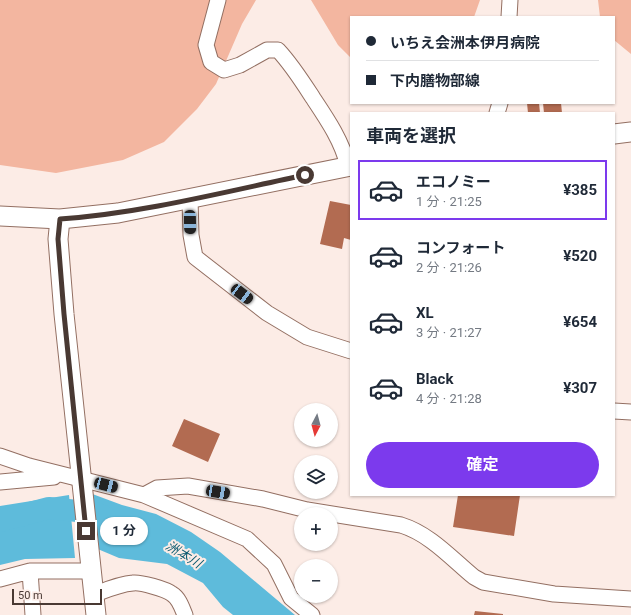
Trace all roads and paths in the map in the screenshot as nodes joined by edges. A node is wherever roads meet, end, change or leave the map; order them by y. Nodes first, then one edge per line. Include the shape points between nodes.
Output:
1 (218, 0) edge
2 (510, 0) edge
3 (508, 16) edge
4 (631, 132) edge
5 (615, 134) edge
6 (350, 166) edge
7 (190, 199) junction
8 (0, 216) edge
9 (60, 219) junction
10 (350, 351) edge
11 (615, 411) edge
12 (631, 412) edge
13 (0, 456) edge
14 (76, 481) junction
15 (0, 482) edge
16 (144, 495) junction
17 (30, 571) junction
18 (90, 572) junction
19 (0, 579) edge
20 (93, 595) junction
21 (631, 599) edge
22 (33, 615) edge
23 (96, 615) edge
24 (185, 615) edge
25 (312, 615) edge

1 - 6 street via 206,45 211,62 224,70 240,65 267,50 278,50 292,65 334,130
2 - 3 street
4 - 5 main road
6 - 7 main road
7 - 9 main road via 118,213
7 - 10 street via 191,235 195,257 267,313 307,337
8 - 9 main road
9 - 14 main road via 58,239
11 - 12 street
13 - 14 street
14 - 15 street
14 - 16 street
14 - 18 main road
16 - 21 street via 157,488 188,486 263,499 307,510 401,525 426,537 483,582 554,594
16 - 25 street via 247,539 274,564 291,598
17 - 18 street
17 - 19 street
17 - 22 street
18 - 20 main road
20 - 23 main road
20 - 24 street via 133,583 145,585 172,594

